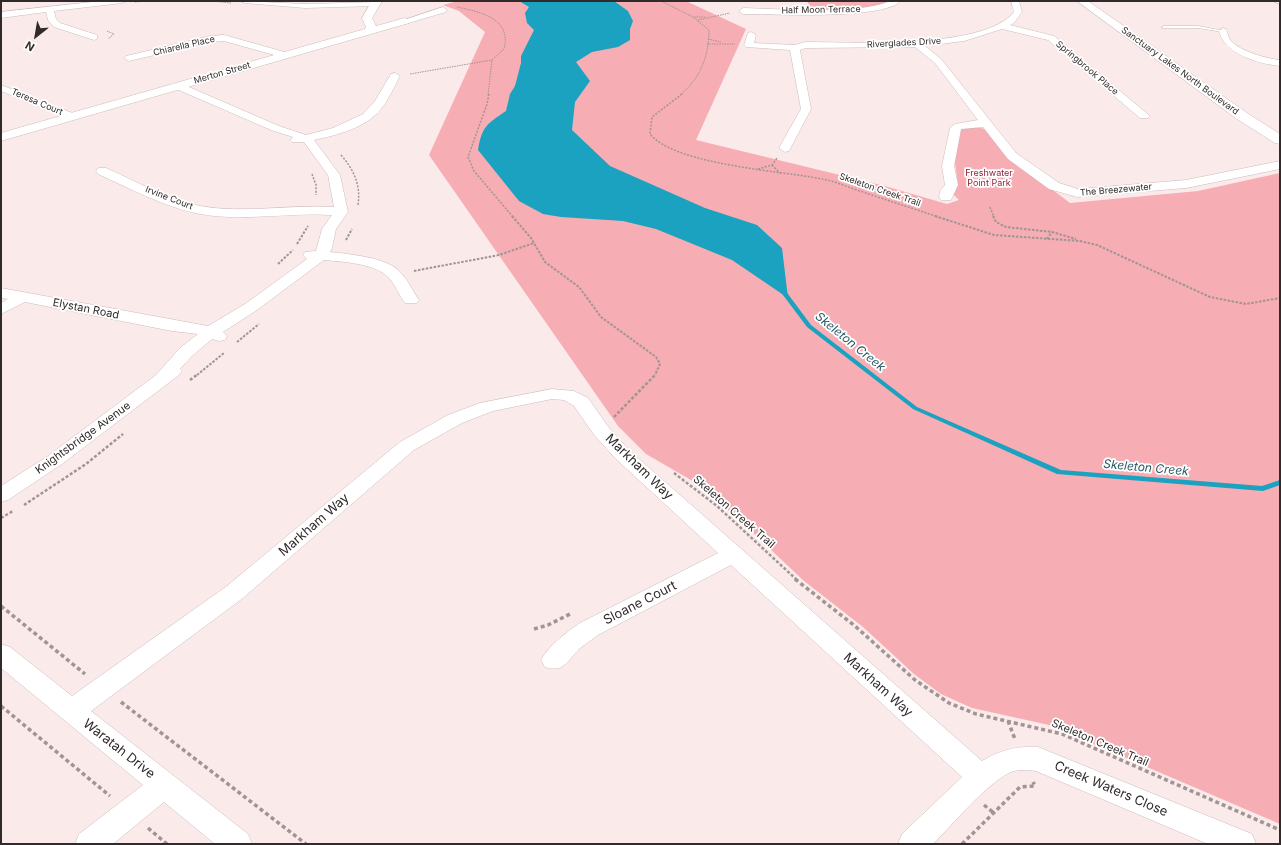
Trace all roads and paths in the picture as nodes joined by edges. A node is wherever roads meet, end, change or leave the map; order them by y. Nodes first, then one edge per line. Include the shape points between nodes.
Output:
1 (122, 1) edge
2 (245, 1) edge
3 (661, 1) edge
4 (897, 1) edge
5 (1015, 1) edge
6 (1082, 1) edge
7 (1099, 1) edge
8 (456, 3) dead end
9 (379, 8) edge
10 (49, 9) junction
11 (443, 10) dead end
12 (743, 11) joint
13 (1, 15) edge
14 (693, 17) junction
15 (706, 17) junction
16 (698, 20) junction
17 (406, 21) junction
18 (1002, 26) junction
19 (1163, 27) dead end
20 (1223, 31) joint
21 (369, 32) junction
22 (751, 35) dead end
23 (94, 37) dead end
24 (708, 39) junction
25 (724, 43) junction
26 (707, 44) junction
27 (917, 44) junction
28 (749, 45) junction
29 (796, 48) junction
30 (285, 55) junction
31 (129, 58) dead end
32 (492, 60) junction
33 (1279, 65) edge
34 (396, 76) joint
35 (178, 86) junction
36 (2, 88) dead end
37 (71, 116) junction
38 (1144, 116) dead end
39 (986, 124) junction
40 (1280, 129) edge
41 (331, 131) junction
42 (319, 136) junction
43 (1, 137) edge
44 (1280, 140) edge
45 (304, 141) junction
46 (785, 148) joint
47 (772, 165) junction
48 (1280, 165) edge
49 (308, 169) dead end
50 (756, 170) junction
51 (102, 171) dead end
52 (780, 173) junction
53 (946, 197) dead end
54 (990, 207) dead end
55 (357, 209) dead end
56 (325, 212) junction
57 (352, 226) dead end
58 (1052, 232) junction
59 (1047, 239) junction
60 (1080, 241) junction
61 (534, 243) junction
62 (320, 256) junction
63 (276, 266) dead end
64 (394, 276) junction
65 (1, 293) edge
66 (23, 297) junction
67 (1280, 298) edge
68 (411, 300) dead end
69 (1, 309) edge
70 (263, 321) dead end
71 (220, 340) junction
72 (184, 385) dead end
73 (610, 421) dead end
74 (129, 429) dead end
75 (668, 470) dead end
76 (1, 495) edge
77 (1, 518) edge
78 (733, 555) junction
79 (1, 606) edge
80 (1, 654) edge
81 (554, 660) dead end
82 (111, 695) junction
83 (126, 697) dead end
84 (1, 706) edge
85 (71, 711) junction
86 (974, 784) junction
87 (164, 785) junction
88 (130, 813) junction
89 (994, 813) dead end
90 (1280, 830) edge
91 (90, 844) edge
92 (167, 844) edge
93 (237, 844) edge
94 (306, 844) edge
95 (913, 844) edge
96 (1241, 844) edge

1 - 10 street
2 - 9 street
3 - 14 path
4 - 12 street, Half Moon Terrace via 883,7 864,10
5 - 18 street, Riverglades Drive via 1018,12 1011,21
6 - 44 street, Sanctuary Lakes North Boulevard via 1242,116
7 - 40 street, Sanctuary Lakes North Boulevard
8 - 32 path via 457,7 499,21 506,35 504,50
9 - 17 street
9 - 21 street via 367,18 371,27
10 - 13 street
10 - 23 street via 52,20 57,25
11 - 17 street, Merton Street
12 - 15 path
14 - 15 path
14 - 16 path
15 - 16 path
16 - 24 path via 709,30
17 - 21 street, Merton Street
18 - 27 street, Riverglades Drive via 964,38
18 - 38 street, Springbrook Place via 1051,38
19 - 20 lane via 1198,27
20 - 33 street via 1230,45
21 - 30 street, Merton Street
22 - 28 street
24 - 25 path
24 - 26 path, Skeleton Creek Trail
25 - 26 path
25 - 28 path
26 - 50 path, Skeleton Creek Trail via 705,59 691,85 652,117 650,134 654,139 691,156
27 - 29 street, Riverglades Drive via 806,45
27 - 39 street, The Breezewater via 938,62
28 - 29 street, Riverglades Drive
29 - 46 street via 806,109
30 - 31 street, Chiarella Place via 224,38
30 - 35 street, Merton Street
32 - 34 path
32 - 61 path via 487,104 468,157 474,171
34 - 41 street via 372,112
35 - 37 street, Merton Street
35 - 45 street
36 - 37 street, Teresa Court
37 - 43 street, Merton Street
39 - 48 street, The Breezewater via 1012,156 1054,186 1077,193 1186,184
39 - 53 street via 956,128 948,166 952,185
41 - 42 street
41 - 45 street
42 - 45 street
42 - 55 path via 335,148 356,176 360,196
45 - 56 street via 334,175 340,200
46 - 47 path
47 - 50 path
47 - 52 path
49 - 56 path
50 - 52 path, Skeleton Creek Trail
51 - 56 street, Irvine Court via 182,205 215,212
52 - 59 path, Skeleton Creek Trail via 823,179 849,186 994,235
54 - 58 path via 996,222 1006,227
56 - 62 street via 328,233 325,248
56 - 63 path
57 - 62 path via 343,245
58 - 59 path
58 - 60 path
59 - 60 path, Skeleton Creek Trail
60 - 67 path, Skeleton Creek Trail via 1118,254 1188,289 1210,297 1246,304
61 - 64 path via 499,255
61 - 73 path via 545,262 580,287 601,317 650,351 660,364 655,374
62 - 64 street via 382,267
62 - 71 street, Knightsbridge Avenue via 251,307
64 - 68 street
65 - 66 street, Elystan Road
66 - 69 street
66 - 71 street, Elystan Road via 172,326 190,334
70 - 71 path
71 - 72 path
71 - 76 street, Knightsbridge Avenue via 163,378 55,460
74 - 77 path via 86,464
75 - 90 path, Skeleton Creek Trail via 704,494 746,530 795,578 920,684 949,703 982,716 1041,727 1062,734
78 - 81 street, Sloane Court via 589,629 571,642
78 - 82 street, Markham Way via 611,443 581,402 561,394 536,396 469,413 439,426 407,446
78 - 86 street, Markham Way
79 - 82 path
80 - 85 street, Waratah Drive
82 - 83 path
82 - 85 street, Markham Way
82 - 94 path
84 - 88 path
85 - 87 street, Waratah Drive
86 - 89 path
86 - 95 street
86 - 96 street, Creek Waters Close via 1000,763 1011,759 1038,759
87 - 88 street
87 - 93 street, Waratah Drive
88 - 91 street
88 - 92 path

